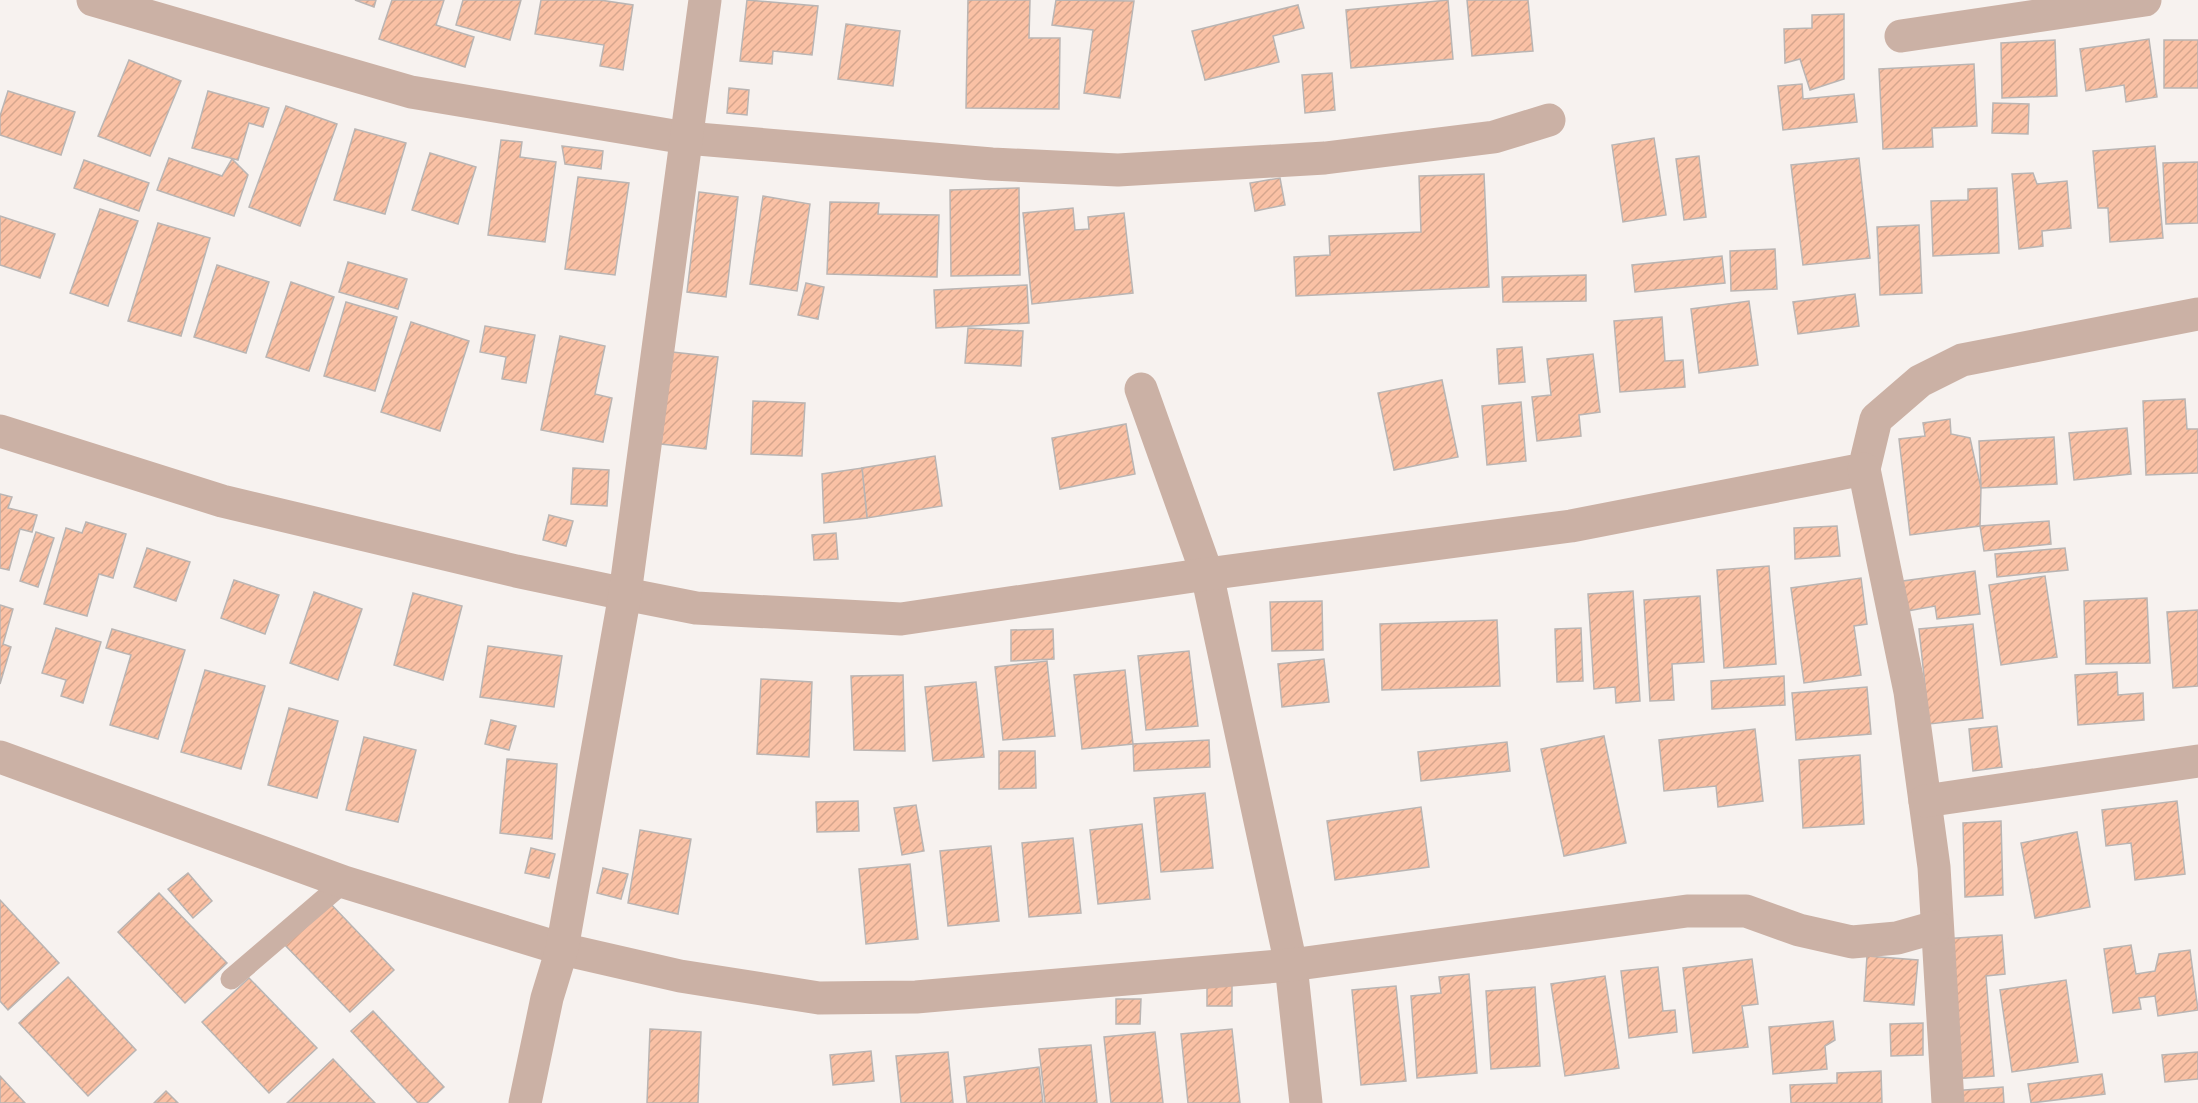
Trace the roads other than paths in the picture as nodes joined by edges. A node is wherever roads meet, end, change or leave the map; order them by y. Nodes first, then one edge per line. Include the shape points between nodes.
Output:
1 (93, 0) edge
2 (705, 0) edge
3 (2145, 0) edge
4 (1901, 36) dead end
5 (1549, 120) dead end
6 (686, 138) junction
7 (2198, 314) edge
8 (1141, 389) dead end
9 (0, 432) edge
10 (1864, 470) junction
11 (1208, 574) junction
12 (625, 594) junction
13 (4, 761) edge
14 (2198, 761) edge
15 (1925, 801) junction
16 (344, 882) junction
17 (1936, 927) junction
18 (562, 949) junction
19 (1291, 965) junction
20 (231, 979) dead end
21 (525, 1103) edge
22 (1306, 1103) edge
23 (1948, 1103) edge

1 - 6 street via 411,92
2 - 6 street
3 - 4 street
5 - 6 street via 1494,137 1325,158 1118,170 992,164
6 - 12 street
7 - 10 street via 1962,360 1920,381 1876,419
8 - 11 street
9 - 12 street via 222,501
10 - 11 street via 1571,526
10 - 15 street via 1910,692
11 - 12 street via 902,619 696,608
11 - 19 street
12 - 18 street
13 - 16 street
14 - 15 street
15 - 17 street via 1934,867
16 - 18 street
16 - 20 lane
17 - 19 street via 1897,938 1852,942 1799,930 1746,911 1687,911
17 - 23 street
18 - 19 street via 680,976 819,998 916,997
18 - 21 street via 547,998
19 - 22 street

